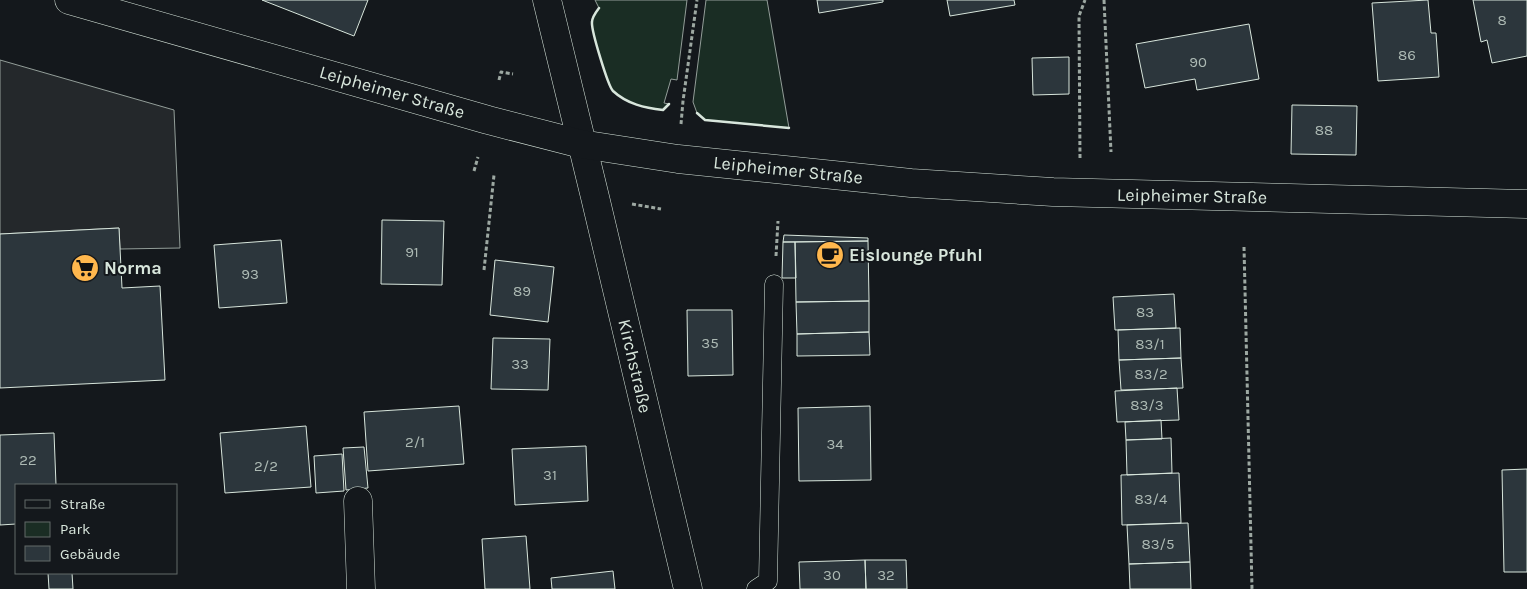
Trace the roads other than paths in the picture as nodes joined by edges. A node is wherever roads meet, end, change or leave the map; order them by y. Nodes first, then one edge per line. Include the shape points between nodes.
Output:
1 (69, 0) edge
2 (547, 0) edge
3 (582, 144) junction
4 (1527, 204) edge
5 (774, 284) dead end
6 (358, 501) dead end
7 (361, 589) edge
8 (688, 589) edge
9 (756, 589) edge

1 - 3 main road, Leipheimer Straße
2 - 3 main road, Kirchstraße
3 - 4 main road, Leipheimer Straße via 678,159 911,183 1079,193
3 - 8 main road, Kirchstraße
5 - 9 lane via 768,580
6 - 7 main road

